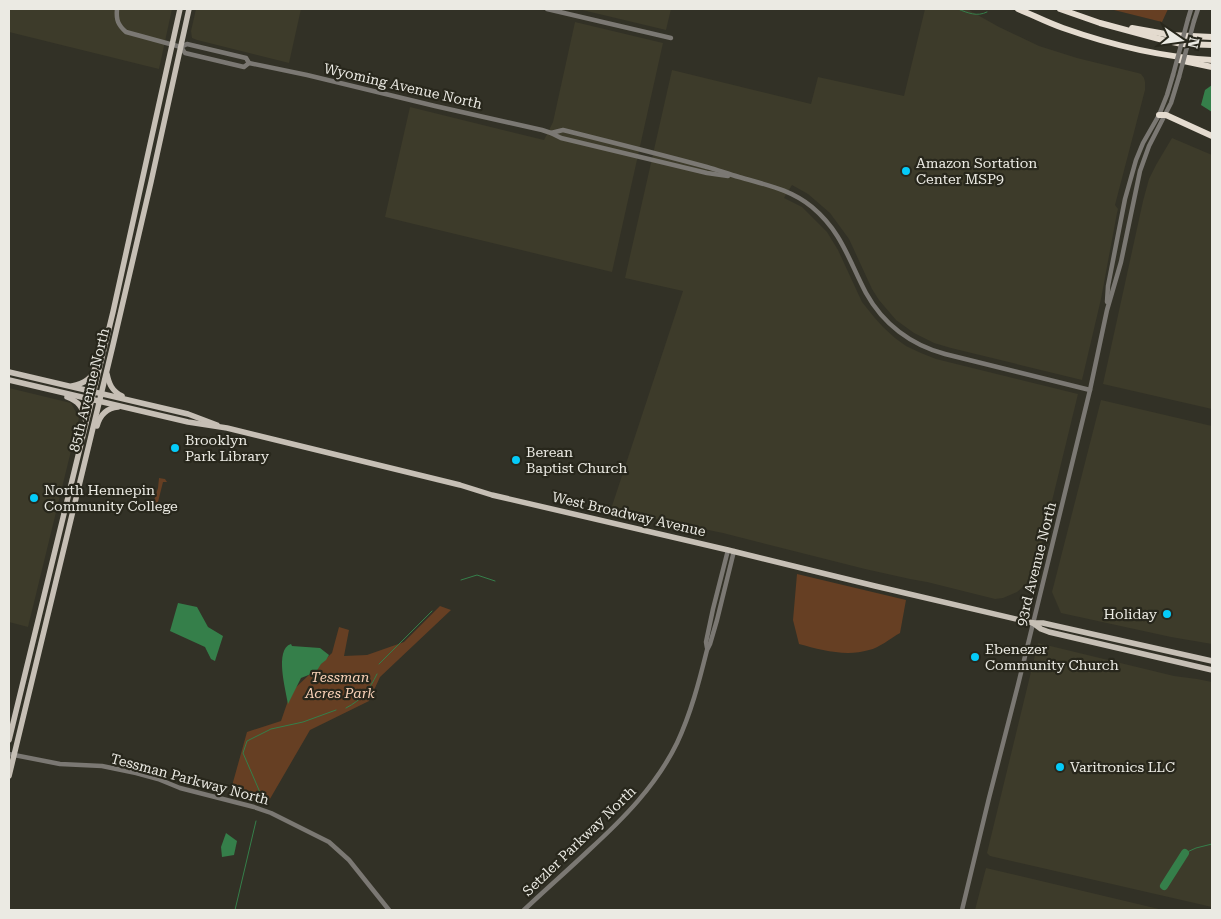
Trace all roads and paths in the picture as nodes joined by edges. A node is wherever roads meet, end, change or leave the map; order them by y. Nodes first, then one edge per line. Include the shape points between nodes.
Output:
1 (118, 9) edge
2 (180, 9) edge
3 (189, 9) edge
4 (547, 9) edge
5 (1018, 9) edge
6 (1060, 9) edge
7 (1191, 9) edge
8 (1198, 9) edge
9 (1100, 23) junction
10 (1212, 37) edge
11 (671, 38) dead end
12 (172, 44) junction
13 (1212, 45) edge
14 (181, 46) junction
15 (1161, 54) junction
16 (1212, 60) edge
17 (249, 64) junction
18 (1212, 67) edge
19 (1163, 115) junction
20 (552, 133) junction
21 (1212, 136) edge
22 (739, 177) junction
23 (1107, 310) junction
24 (112, 312) junction
25 (9, 372) edge
26 (107, 372) junction
27 (9, 380) edge
28 (70, 386) junction
29 (40, 388) junction
30 (1090, 390) junction
31 (93, 391) junction
32 (102, 393) junction
33 (91, 399) junction
34 (129, 400) junction
35 (100, 401) junction
36 (127, 408) junction
37 (85, 423) junction
38 (221, 426) junction
39 (70, 524) junction
40 (731, 550) junction
41 (1033, 623) junction
42 (1212, 661) edge
43 (1212, 670) edge
44 (9, 740) edge
45 (11, 754) edge
46 (9, 776) edge
47 (389, 910) edge
48 (524, 910) edge
49 (962, 910) edge

1 - 12 street, Wyoming Avenue North via 117,20 126,32
2 - 12 main road, 85th Avenue North
3 - 14 main road, 85th Avenue North
4 - 11 street
5 - 15 highway via 1061,28 1127,48
6 - 9 highway
7 - 19 street, 93rd Avenue North, bridge
8 - 19 street, 93rd Avenue North, bridge via 1173,98
9 - 10 highway via 1171,35
9 - 13 highway via 1182,44
12 - 14 street, Wyoming Avenue North
12 - 24 main road, 85th Avenue North
14 - 17 street, Wyoming Avenue North via 188,44 246,58
14 - 17 street, Wyoming Avenue North via 186,53 244,67
14 - 26 main road, 85th Avenue North
15 - 16 highway
15 - 18 highway
17 - 20 street, Wyoming Avenue North
19 - 21 highway
19 - 23 street, 93rd Avenue North via 1140,171 1121,262
19 - 23 street, 93rd Avenue North via 1140,149 1130,178 1108,286
20 - 22 street, Wyoming Avenue North via 561,138 707,173
20 - 22 street, Wyoming Avenue North via 563,130
22 - 30 street, Wyoming Avenue North via 782,189 821,215 839,236 874,305 886,322 907,338 938,352
23 - 30 street, 93rd Avenue North
24 - 28 main road via 107,319 92,376 85,382
24 - 31 main road, 85th Avenue North
25 - 28 main road, West Broadway Avenue
26 - 32 main road, 85th Avenue North
26 - 34 main road via 113,390
27 - 29 main road, West Broadway Avenue
28 - 31 main road, West Broadway Avenue
29 - 33 main road, West Broadway Avenue
29 - 37 main road via 77,401 84,411
30 - 41 street, 93rd Avenue North
31 - 32 main road, West Broadway Avenue
31 - 33 main road, 85th Avenue North
32 - 34 main road, West Broadway Avenue
32 - 35 main road, 85th Avenue North
33 - 35 main road, West Broadway Avenue
33 - 37 main road, 85th Avenue North
34 - 38 main road, West Broadway Avenue via 200,417
35 - 36 main road, West Broadway Avenue
35 - 39 main road, 85th Avenue North
36 - 38 main road, West Broadway Avenue via 200,425
36 - 39 main road via 114,408 100,417 76,512
37 - 44 main road, 85th Avenue North
38 - 40 main road, West Broadway Avenue via 492,495
39 - 45 main road, 85th Avenue North
40 - 41 main road, West Broadway Avenue
40 - 48 street, Setzler Parkway North via 717,620 692,706 672,753 627,814
41 - 42 main road, West Broadway Avenue
41 - 43 main road, West Broadway Avenue via 1049,632
41 - 49 street, 93rd Avenue North
45 - 46 main road, 85th Avenue North
45 - 47 street, Tessman Parkway North via 60,764 102,766 136,773 271,812 329,842 349,860

